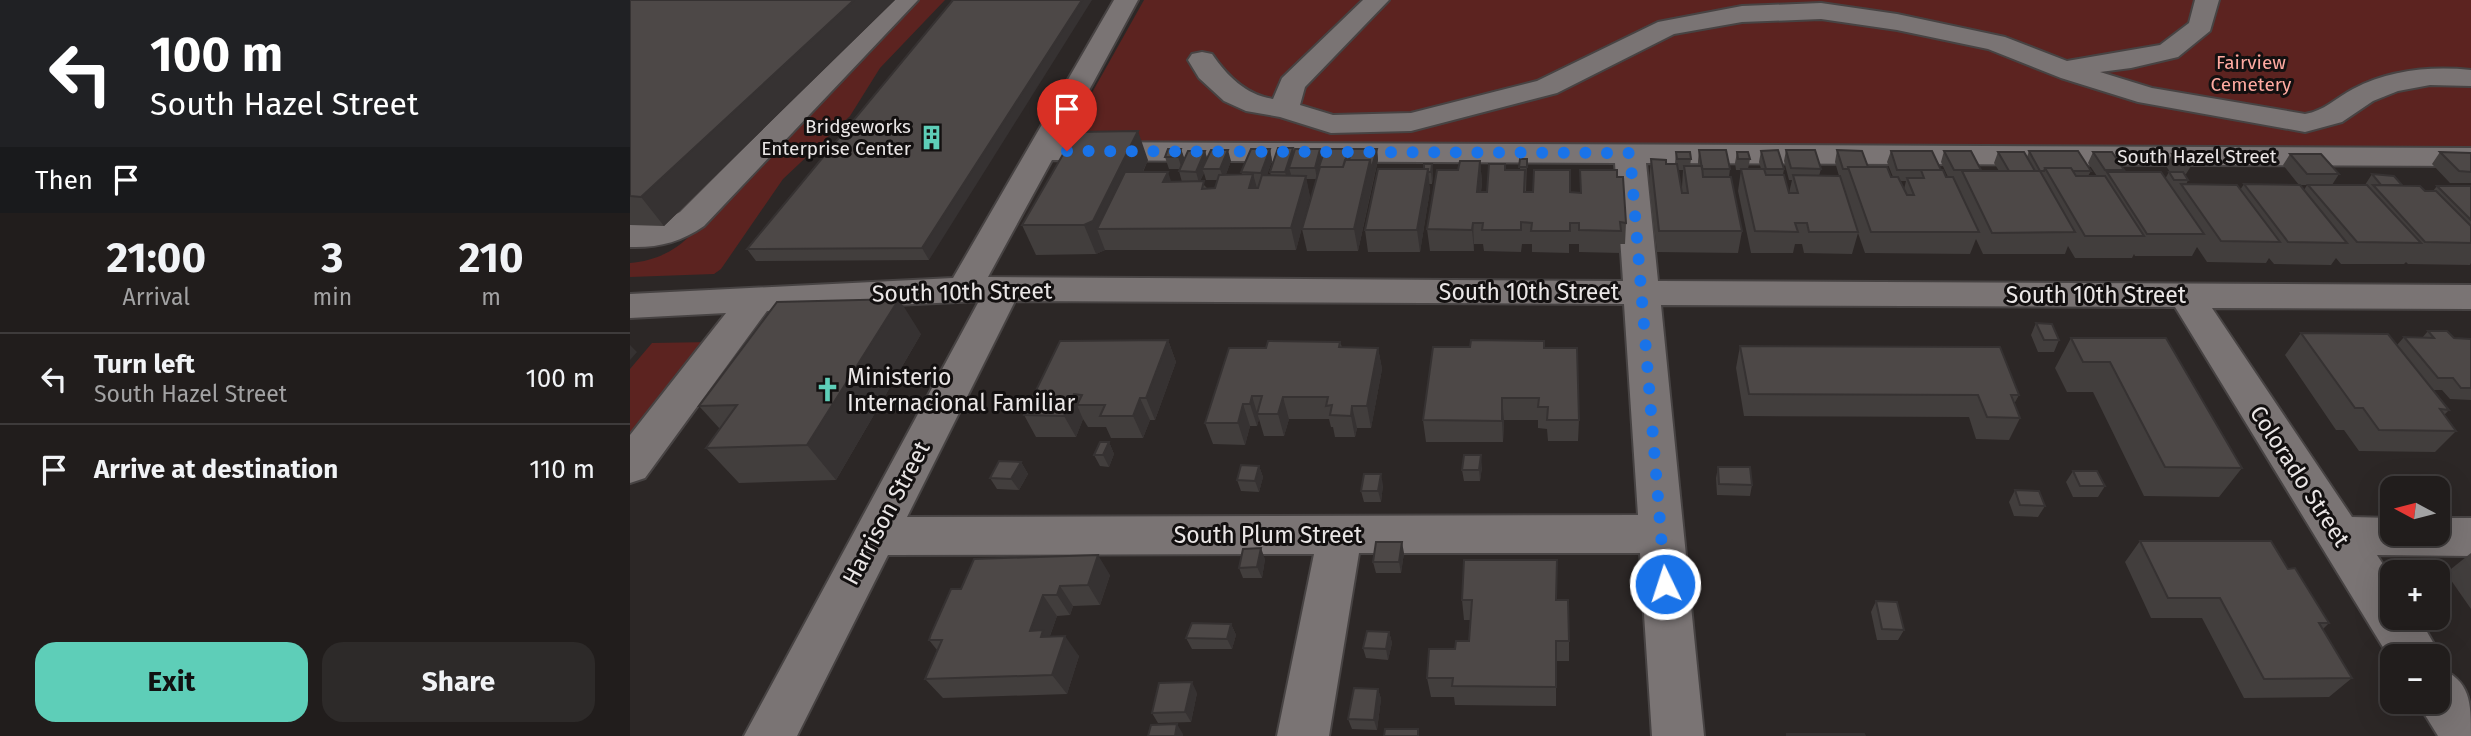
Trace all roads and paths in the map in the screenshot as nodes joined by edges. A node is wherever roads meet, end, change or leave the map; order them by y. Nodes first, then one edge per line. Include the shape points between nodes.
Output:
1 (906, 0) edge
2 (1126, 0) edge
3 (1377, 0) edge
4 (2207, 0) edge
5 (1850, 8) edge
6 (1202, 60) dead end
7 (2062, 68) junction
8 (2471, 78) edge
9 (1284, 109) junction
10 (1040, 151) junction
11 (1630, 153) junction
12 (2471, 157) edge
13 (630, 236) edge
14 (983, 290) junction
15 (1641, 293) junction
16 (2185, 295) junction
17 (2471, 297) edge
18 (756, 300) junction
19 (630, 306) edge
20 (630, 466) edge
21 (1661, 534) junction
22 (1340, 535) junction
23 (874, 536) junction
24 (2339, 536) junction
25 (2471, 537) edge
26 (2408, 644) edge
27 (2450, 710) edge
28 (770, 736) edge
29 (1303, 736) edge
30 (1678, 736) edge
31 (2466, 736) edge

1 - 13 street via 692,219 672,233
2 - 10 street, Harrison Street
3 - 9 street via 1292,84
4 - 7 street via 2201,26 2169,51
5 - 7 street via 1996,43
5 - 9 street via 1742,14 1667,27 1547,87 1411,122 1331,124
6 - 9 street via 1234,95 1256,105
7 - 8 street via 2148,96 2305,123 2330,120 2364,95 2411,79
10 - 11 street, South Hazel Street
10 - 14 street, Harrison Street
11 - 12 street, South Hazel Street
11 - 15 street
14 - 15 street, South 10th Street
14 - 18 street, South 10th Street
14 - 23 street, Harrison Street
15 - 16 street, South 10th Street
15 - 21 street
16 - 17 street, South 10th Street
16 - 24 street, Colorado Street
18 - 19 street, South 10th Street
18 - 20 street
21 - 22 street, South Plum Street
21 - 30 street
22 - 23 street, South Plum Street
22 - 29 street
23 - 28 street, Harrison Street
24 - 25 street
24 - 26 street, Colorado Street
27 - 31 street

